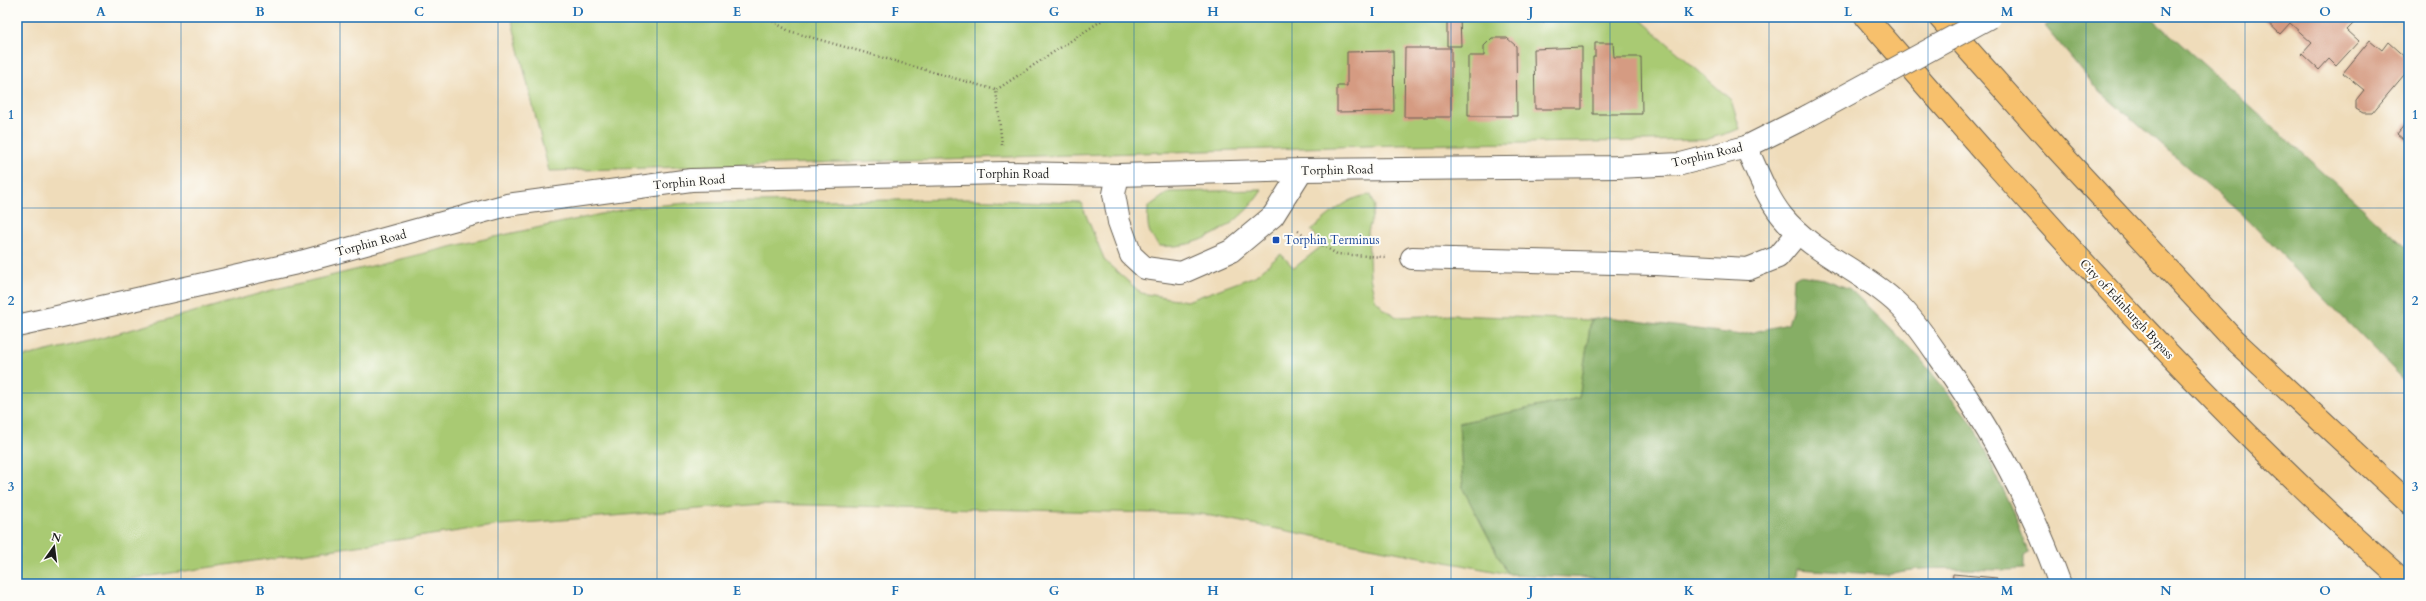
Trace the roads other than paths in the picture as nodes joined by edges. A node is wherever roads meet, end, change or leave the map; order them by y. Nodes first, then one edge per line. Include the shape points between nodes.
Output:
1 (1866, 17) edge
2 (1939, 17) edge
3 (1990, 17) edge
4 (1746, 147) junction
5 (1302, 170) junction
6 (1118, 175) junction
7 (1798, 233) junction
8 (1412, 258) road end
9 (17, 326) edge
10 (2409, 503) edge
11 (2060, 584) edge
12 (2407, 584) edge

1 - 12 highway, City of Edinburgh Bypass via 2025,200 2175,361 2337,523
2 - 10 highway via 2054,146 2233,339
3 - 4 street, Torphin Road, bridge
4 - 5 street, Torphin Road via 1674,164 1616,167
4 - 7 street via 1782,216
5 - 6 street, Torphin Road
5 - 6 street via 1288,197 1273,216 1231,251 1181,273 1145,268 1131,255 1114,194
6 - 9 street, Torphin Road via 1005,173 691,180 507,205 297,263
7 - 8 street via 1778,257 1748,269
7 - 11 street via 1900,306 1931,345 1988,429 2052,560

